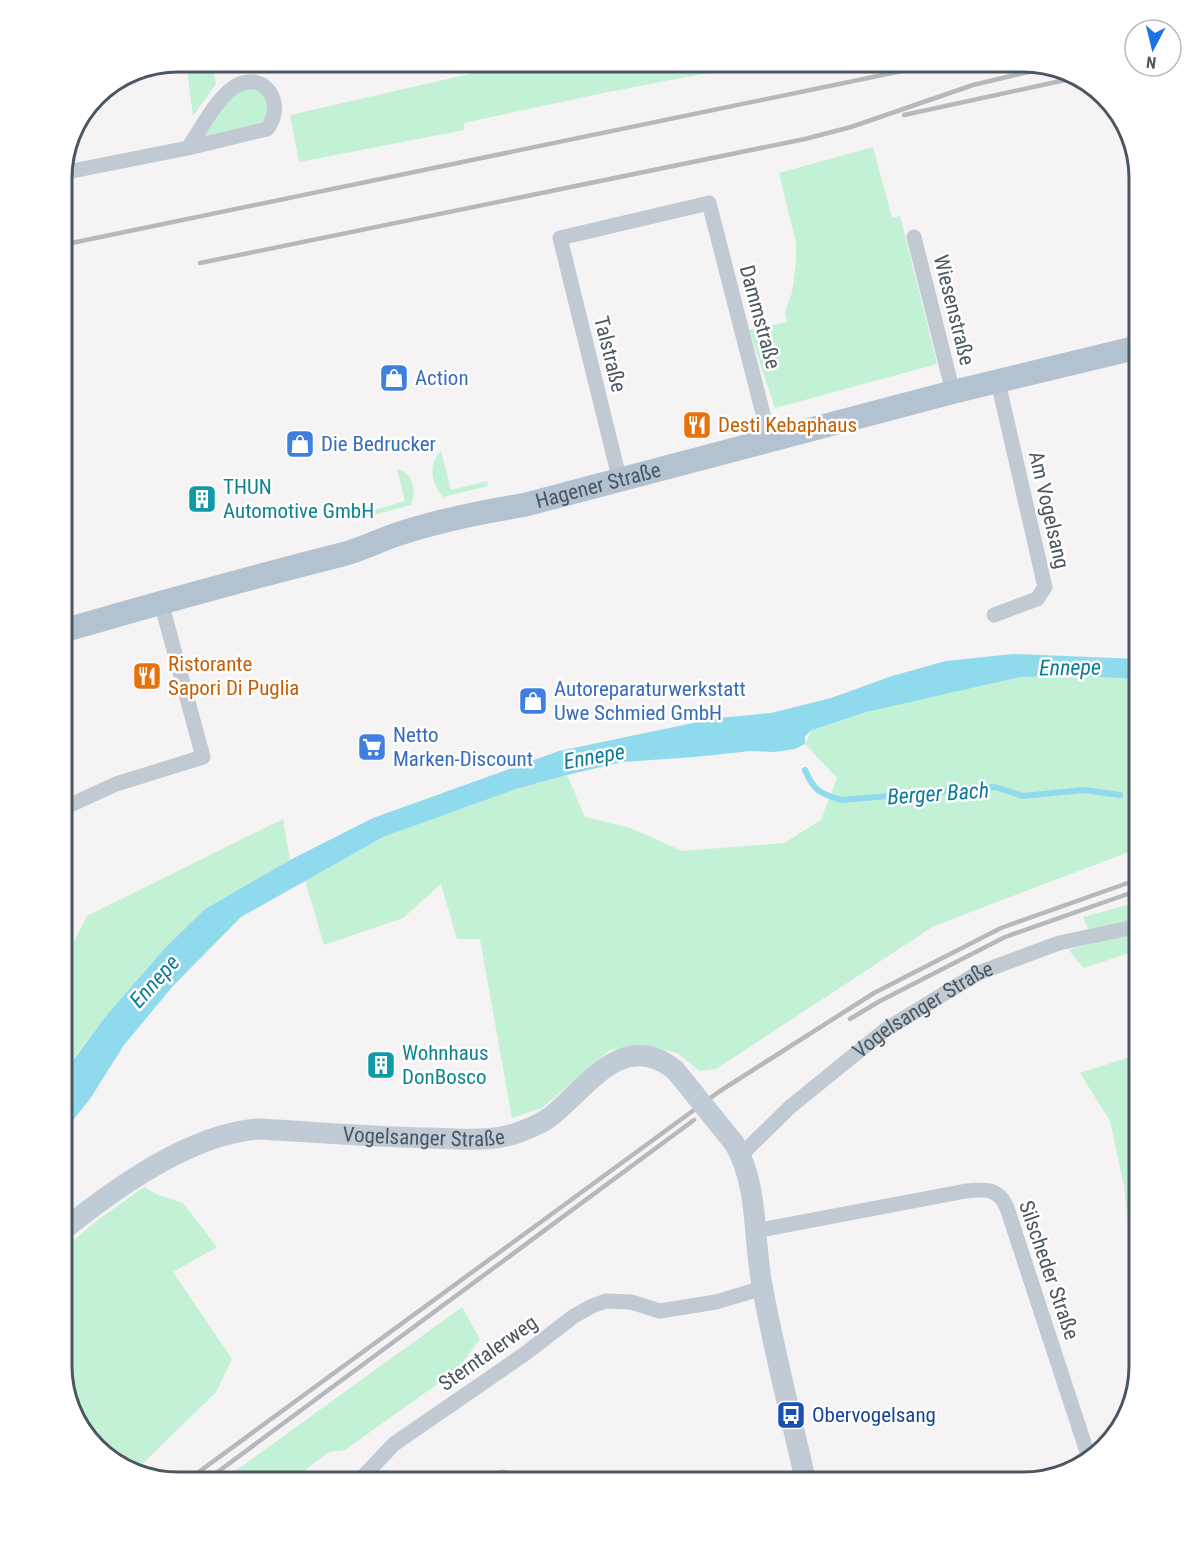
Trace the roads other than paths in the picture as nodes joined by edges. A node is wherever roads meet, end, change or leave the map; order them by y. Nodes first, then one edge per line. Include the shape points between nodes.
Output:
1 (188, 148) junction
2 (72, 171) edge
3 (708, 203) joint
4 (914, 237) dead end
5 (1129, 350) edge
6 (998, 382) junction
7 (953, 392) junction
8 (770, 441) junction
9 (620, 481) junction
10 (161, 602) junction
11 (993, 615) dead end
12 (72, 629) edge
13 (72, 804) edge
14 (1129, 928) edge
15 (737, 1149) junction
16 (72, 1223) edge
17 (755, 1231) junction
18 (763, 1288) junction
19 (1087, 1451) edge
20 (367, 1472) edge
21 (804, 1472) edge

1 - 1 street via 267,129 276,111 271,94 249,82 238,84 222,99
1 - 2 street
3 - 8 street, Dammstraße
3 - 9 street, Talstraße via 560,238
4 - 7 street, Wiesenstraße
5 - 6 main road, Hagener Straße
6 - 7 main road, Hagener Straße
6 - 11 street, Am Vogelsang via 1045,587 1037,599
7 - 8 main road, Hagener Straße
8 - 9 main road, Hagener Straße
9 - 10 main road, Hagener Straße via 433,524 346,553
10 - 12 main road, Hagener Straße
10 - 13 street via 203,757 116,784
14 - 15 street, Vogelsanger Straße via 1059,943 978,973 885,1030
15 - 16 street, Vogelsanger Straße, bridge via 675,1070 656,1057 634,1056 593,1076 548,1119 497,1137 411,1138 258,1129 220,1135 195,1144 121,1186
15 - 17 street, Vogelsanger Straße via 751,1189
17 - 18 street, Vogelsanger Straße
17 - 19 street, Silscheder Straße via 966,1191 994,1192 1007,1208
18 - 20 street, Sterntalerweg via 716,1302 660,1311 631,1302 606,1301 592,1306 394,1444
18 - 21 street, Vogelsanger Straße

